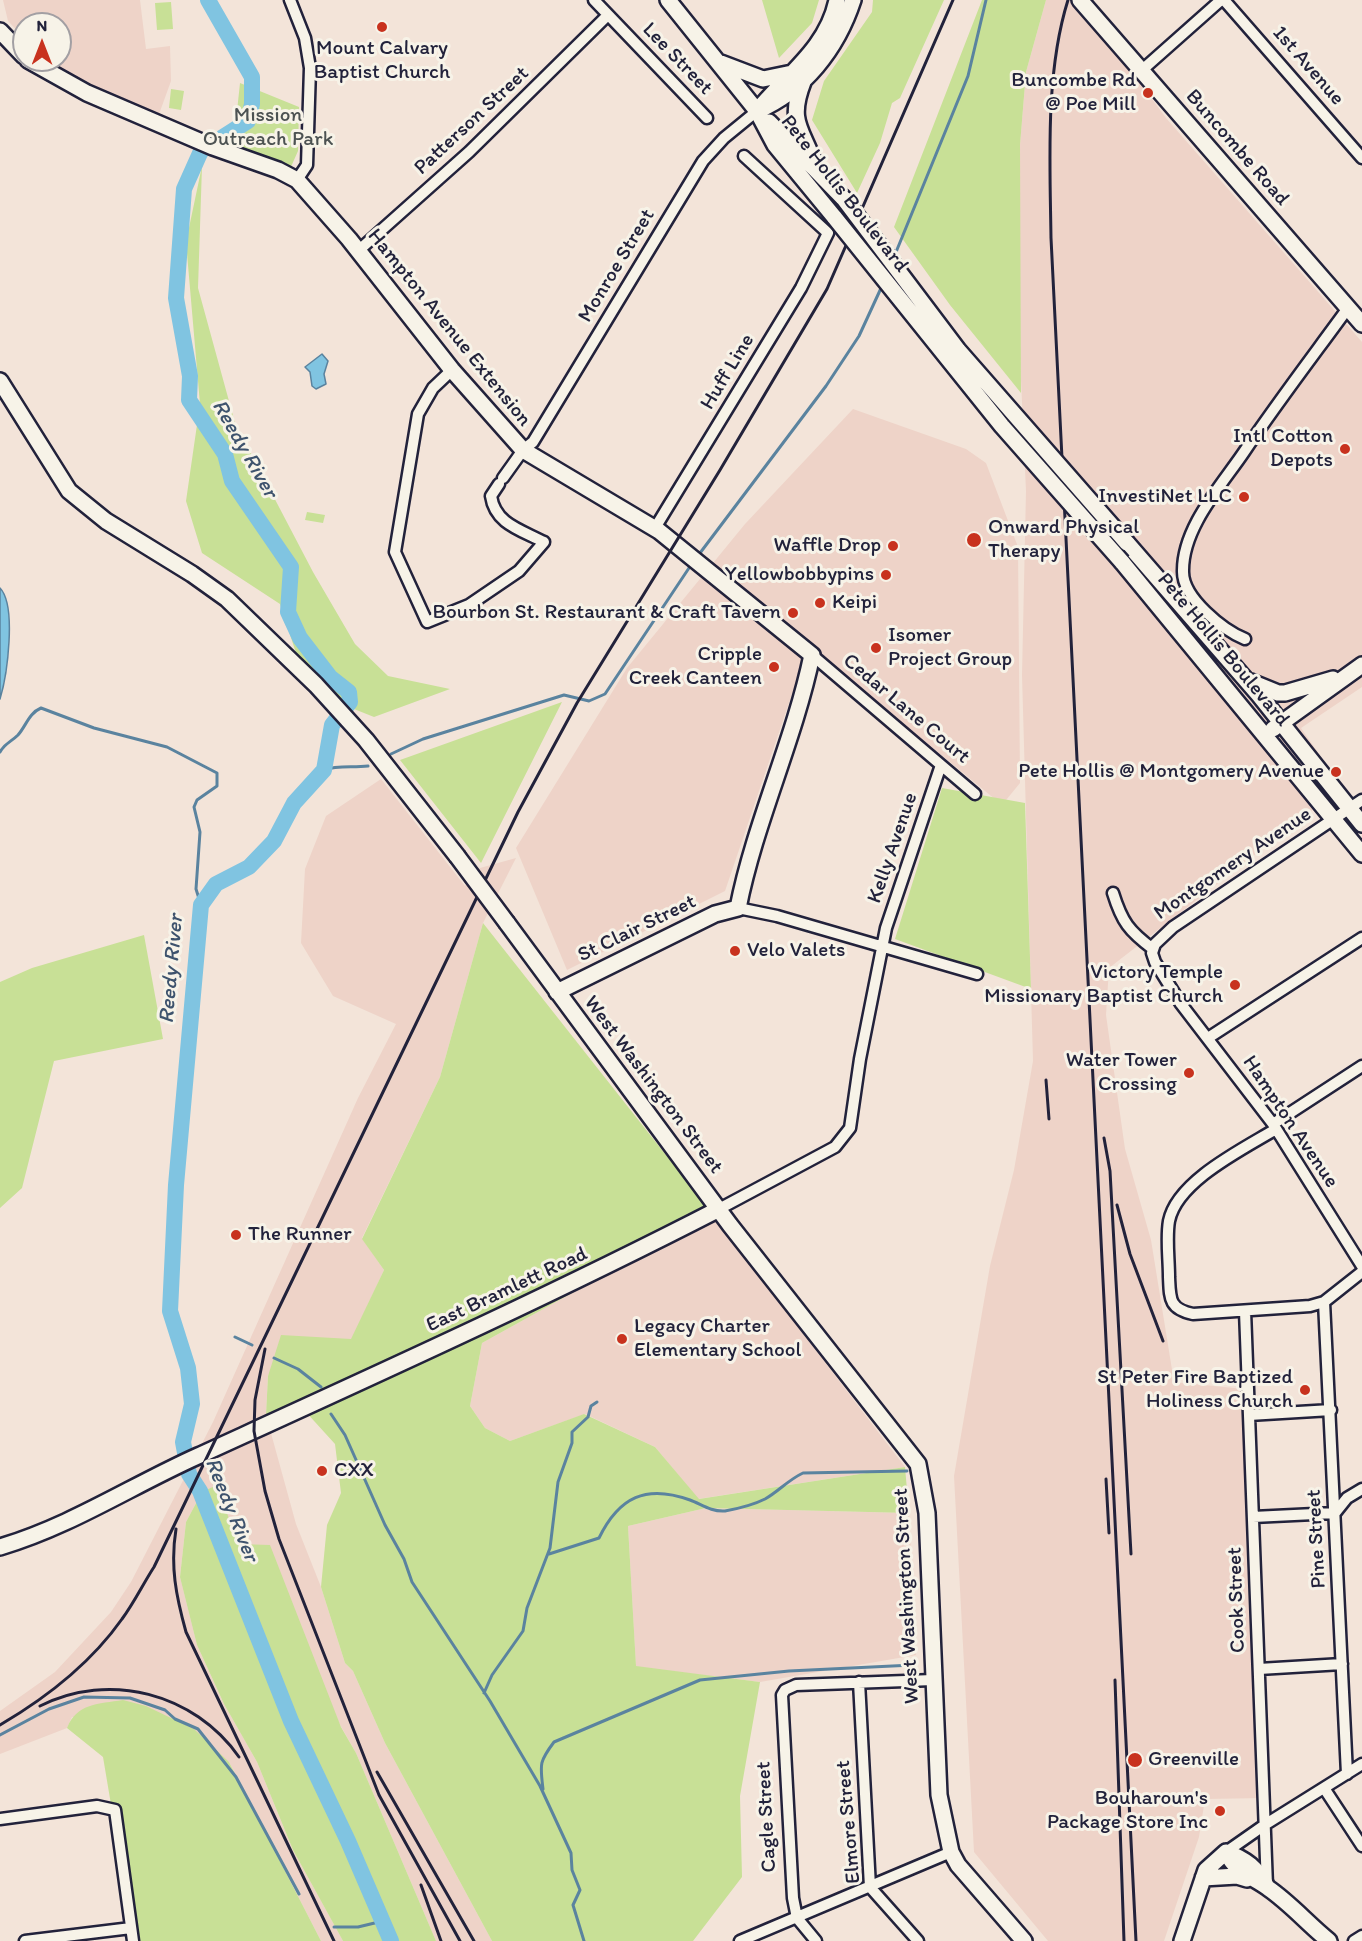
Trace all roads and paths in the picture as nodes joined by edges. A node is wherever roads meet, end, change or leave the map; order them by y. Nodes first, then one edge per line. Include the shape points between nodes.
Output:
1 (291, 0) edge
2 (594, 0) edge
3 (668, 0) edge
4 (837, 0) edge
5 (853, 0) edge
6 (1080, 0) edge
7 (1223, 0) edge
8 (608, 15) junction
9 (0, 31) edge
10 (12, 44) edge
11 (717, 62) junction
12 (1141, 71) junction
13 (49, 72) edge
14 (798, 77) junction
15 (757, 111) junction
16 (707, 118) dead end
17 (744, 156) dead end
18 (1362, 158) edge
19 (817, 172) junction
20 (297, 180) junction
21 (358, 251) junction
22 (1348, 308) junction
23 (1362, 324) edge
24 (452, 369) junction
25 (0, 381) edge
26 (523, 450) junction
27 (655, 528) junction
28 (1245, 639) dead end
29 (812, 655) junction
30 (1362, 665) edge
31 (1242, 676) junction
32 (1345, 676) junction
33 (1280, 723) junction
34 (1266, 734) junction
35 (941, 765) junction
36 (975, 794) dead end
37 (1356, 804) edge
38 (1334, 819) junction
39 (1362, 824) edge
40 (1362, 854) edge
41 (1113, 893) dead end
42 (738, 908) junction
43 (1362, 938) edge
44 (882, 945) junction
45 (1153, 949) junction
46 (977, 974) dead end
47 (557, 992) junction
48 (1181, 1004) joint
49 (1208, 1038) junction
50 (1362, 1066) edge
51 (1274, 1126) junction
52 (719, 1209) junction
53 (1362, 1266) edge
54 (1362, 1272) edge
55 (1324, 1302) junction
56 (1245, 1311) junction
57 (1331, 1410) junction
58 (1249, 1415) junction
59 (1362, 1489) edge
60 (1335, 1513) junction
61 (1253, 1517) junction
62 (2, 1543) edge
63 (1342, 1664) junction
64 (1259, 1669) junction
65 (933, 1680) junction
66 (859, 1683) junction
67 (1362, 1764) edge
68 (1347, 1774) junction
69 (1324, 1788) junction
70 (0, 1819) edge
71 (1266, 1824) junction
72 (1362, 1846) edge
73 (951, 1852) junction
74 (1226, 1852) junction
75 (1203, 1878) junction
76 (1260, 1884) junction
77 (870, 1887) junction
78 (797, 1918) junction
79 (131, 1928) junction
80 (1362, 1936) edge
81 (1318, 1938) edge
82 (25, 1941) edge
83 (133, 1941) edge
84 (740, 1941) edge
85 (816, 1941) edge
86 (918, 1941) edge
87 (1024, 1941) edge
88 (1182, 1941) edge
89 (1354, 1941) edge

1 - 20 street via 305,38 310,68 307,165
2 - 8 street, Lee Street
3 - 11 street
4 - 14 street via 826,32
5 - 14 street via 837,38
6 - 12 street, Buncombe Road
7 - 12 street
7 - 18 street, 1st Avenue
8 - 16 street, Lee Street
8 - 21 street, Patterson Street via 469,152
9 - 10 street
11 - 14 street via 763,79
11 - 15 street
12 - 22 street, Buncombe Road
13 - 20 street, Hampton Avenue Extension via 87,93
14 - 15 street via 778,102
14 - 19 street via 796,125
15 - 19 street, Pete Hollis Boulevard
15 - 26 street, Monroe Street via 724,138 704,161 533,442
15 - 34 street, Pete Hollis Boulevard, bridge via 775,146 987,408
17 - 27 street, Huff Line via 828,233 801,288
19 - 31 street, Pete Hollis Boulevard, bridge via 844,199 958,350
20 - 21 street, Hampton Avenue Extension
21 - 24 street, Hampton Avenue Extension
22 - 23 street, Buncombe Road
22 - 28 street via 1209,501 1188,545 1182,570 1185,586 1226,631
24 - 26 street, Hampton Avenue Extension
24 - 26 street, Monroe Street via 433,388 418,414 395,552 427,622 486,594 519,571 544,542 502,520 493,510 491,496
25 - 47 street, West Washington Street, bridge via 69,491 106,521 227,599 316,685 457,856
26 - 27 street, Hampton Avenue Extension
27 - 29 street, Hampton Avenue Extension
29 - 35 street, Cedar Lane Court
29 - 42 street
30 - 32 street
31 - 32 street via 1278,693
31 - 33 street, Pete Hollis Boulevard
32 - 33 street
33 - 34 street
33 - 37 street, Pete Hollis Boulevard
34 - 38 street, Pete Hollis Boulevard
35 - 36 street, Cedar Lane Court
35 - 44 street, Kelly Avenue
37 - 38 street, Montgomery Avenue
37 - 39 street, Pete Hollis Boulevard
38 - 40 street, Pete Hollis Boulevard
38 - 45 street, Montgomery Avenue via 1173,927
41 - 45 street via 1130,931
42 - 44 street
42 - 47 street, St Clair Street via 715,914
43 - 49 street
44 - 46 street
44 - 52 street, East Bramlett Road via 853,1119 847,1134 835,1146
45 - 48 street, Montgomery Avenue via 1155,962
47 - 52 street, West Washington Street
48 - 49 street, Hampton Avenue
49 - 51 street, Hampton Avenue
50 - 51 street
51 - 53 street, Hampton Avenue
51 - 56 street via 1185,1191 1173,1208 1169,1223 1169,1286 1173,1305 1193,1314
52 - 62 street, East Bramlett Road via 438,1346 198,1456 84,1515
52 - 65 street, West Washington Street via 918,1464 927,1512
54 - 55 street
55 - 56 street via 1298,1309
55 - 57 street, Pine Street
56 - 58 street, Cook Street
57 - 58 street
57 - 60 street, Pine Street
58 - 61 street, Cook Street
59 - 60 street via 1347,1498
60 - 61 street
60 - 63 street, Pine Street
61 - 64 street, Cook Street
63 - 64 street
63 - 68 street, Pine Street
64 - 71 street, Cook Street
65 - 66 street
65 - 73 street, West Washington Street via 939,1795
66 - 77 street, Elmore Street
66 - 78 street, Cagle Street via 790,1687 782,1695 789,1870
67 - 68 street
68 - 69 street
69 - 71 street
69 - 72 street
70 - 79 street via 97,1806 115,1810
71 - 74 street
71 - 76 street, Cook Street
73 - 77 street
73 - 87 street, West Washington Street via 969,1879
74 - 75 street via 1206,1870
74 - 76 street via 1242,1857 1259,1873
75 - 76 street via 1237,1876
75 - 88 street
76 - 81 street
77 - 78 street
77 - 86 street, Elmore Street
78 - 84 street
78 - 85 street
79 - 82 street
79 - 83 street
80 - 89 street

